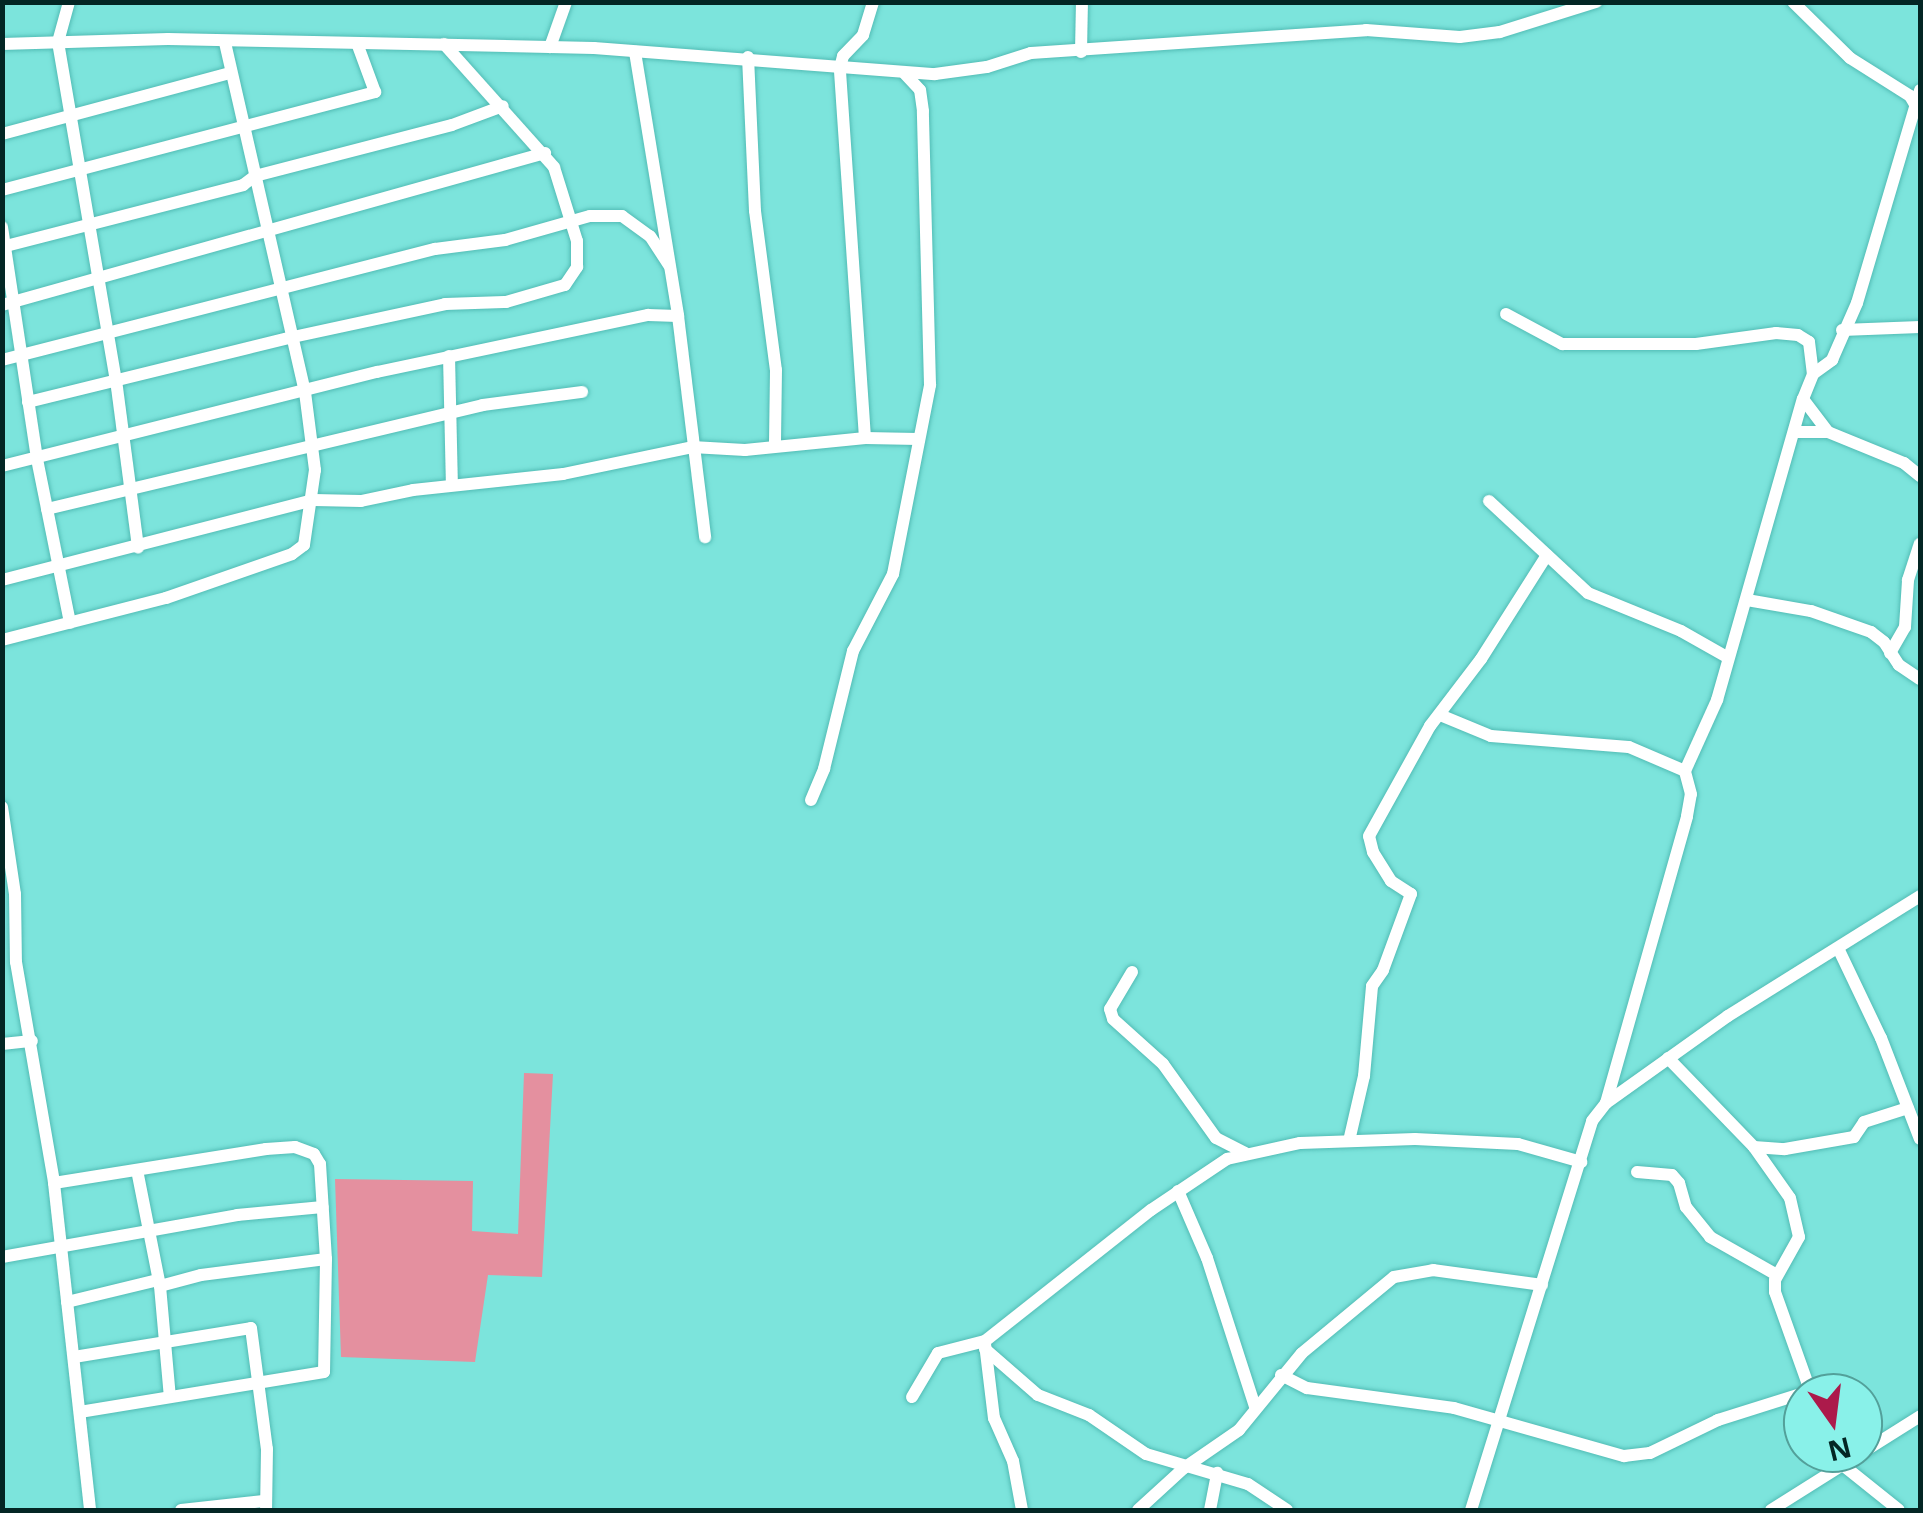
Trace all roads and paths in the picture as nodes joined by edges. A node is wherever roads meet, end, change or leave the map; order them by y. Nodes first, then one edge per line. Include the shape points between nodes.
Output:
1 (69, 2) edge
2 (566, 2) edge
3 (872, 2) edge
4 (1082, 2) edge
5 (1596, 2) edge
6 (1799, 4) edge
7 (58, 42) junction
8 (225, 42) junction
9 (357, 42) junction
10 (2, 44) edge
11 (444, 44) junction
12 (550, 47) junction
13 (636, 52) junction
14 (1081, 52) junction
15 (748, 58) junction
16 (840, 68) junction
17 (229, 73) junction
18 (905, 74) junction
19 (1920, 90) edge
20 (503, 106) junction
21 (1917, 106) edge
22 (69, 116) junction
23 (242, 127) junction
24 (2, 134) edge
25 (545, 153) junction
26 (80, 172) junction
27 (255, 176) junction
28 (2, 190) edge
29 (574, 222) junction
30 (88, 226) junction
31 (2, 227) edge
32 (268, 229) junction
33 (4, 247) edge
34 (669, 266) junction
35 (100, 279) junction
36 (282, 288) junction
37 (8, 304) edge
38 (1506, 314) dead end
39 (678, 316) junction
40 (1920, 327) edge
41 (1842, 330) junction
42 (108, 333) junction
43 (293, 336) junction
44 (23, 354) junction
45 (449, 356) junction
46 (2, 360) edge
47 (1813, 374) junction
48 (116, 380) junction
49 (305, 392) junction
50 (582, 392) dead end
51 (1803, 399) junction
52 (28, 402) junction
53 (452, 413) junction
54 (1795, 432) junction
55 (1828, 432) junction
56 (122, 438) junction
57 (865, 438) junction
58 (919, 439) junction
59 (774, 445) junction
60 (308, 446) junction
61 (692, 446) junction
62 (37, 460) junction
63 (2, 466) edge
64 (1920, 476) edge
65 (452, 485) junction
66 (129, 493) junction
67 (314, 500) junction
68 (1488, 501) dead end
69 (47, 509) junction
70 (705, 538) dead end
71 (1920, 544) edge
72 (138, 548) junction
73 (1547, 555) junction
74 (56, 567) junction
75 (2, 580) edge
76 (1747, 600) junction
77 (70, 623) junction
78 (2, 640) edge
79 (1890, 653) junction
80 (1727, 657) junction
81 (1920, 679) edge
82 (1440, 715) junction
83 (1685, 770) junction
84 (811, 800) dead end
85 (2, 807) edge
86 (1920, 896) edge
87 (1838, 948) junction
88 (1132, 972) dead end
89 (32, 1040) junction
90 (2, 1044) edge
91 (1668, 1058) junction
92 (1606, 1103) junction
93 (1908, 1108) junction
94 (1920, 1138) edge
95 (1348, 1141) junction
96 (1754, 1147) junction
97 (1246, 1153) junction
98 (1581, 1162) junction
99 (137, 1170) junction
100 (1637, 1172) dead end
101 (54, 1183) junction
102 (1178, 1191) junction
103 (324, 1207) junction
104 (150, 1230) junction
105 (62, 1246) junction
106 (2, 1258) edge
107 (326, 1258) junction
108 (1778, 1275) junction
109 (159, 1283) junction
110 (1542, 1285) junction
111 (67, 1302) junction
112 (166, 1340) junction
113 (985, 1345) junction
114 (74, 1357) junction
115 (1804, 1373) edge
116 (1281, 1375) junction
117 (259, 1386) junction
118 (170, 1397) junction
119 (912, 1397) dead end
120 (1783, 1400) edge
121 (1256, 1407) junction
122 (81, 1412) junction
123 (1920, 1416) edge
124 (1500, 1421) junction
125 (1883, 1440) edge
126 (1184, 1468) junction
127 (1217, 1473) junction
128 (1833, 1473) edge
129 (1852, 1473) edge
130 (265, 1506) edge
131 (1894, 1509) edge
132 (90, 1510) edge
133 (181, 1510) edge
134 (1022, 1510) edge
135 (1138, 1510) edge
136 (1210, 1510) edge
137 (1287, 1510) edge
138 (1471, 1510) edge
139 (1772, 1510) edge

1 - 7 street
2 - 12 street
3 - 16 street via 863,34
4 - 14 street
5 - 14 street via 1500,32 1460,37 1366,30
6 - 21 street via 1850,58
7 - 8 street
7 - 10 street
7 - 22 street
8 - 9 street
8 - 17 street
9 - 11 street
9 - 23 street via 375,92
11 - 12 street
11 - 20 street
12 - 13 street
13 - 15 street
13 - 34 street
14 - 18 street
15 - 16 street
15 - 59 street via 755,211 776,370
16 - 18 street
16 - 57 street
17 - 22 street
17 - 23 street
18 - 58 street via 920,90 924,110 930,385
19 - 21 street
20 - 25 street
20 - 27 street via 452,126
21 - 41 street via 1857,303
22 - 24 street
22 - 26 street
23 - 26 street
23 - 27 street
25 - 29 street
25 - 32 street
26 - 28 street
26 - 30 street
27 - 30 street via 243,185
27 - 32 street
29 - 34 street via 622,216 650,236
29 - 36 street
29 - 43 street via 577,267 565,285 506,302 445,304
30 - 33 street
30 - 35 street
31 - 33 street
32 - 35 street
32 - 36 street
33 - 37 street
34 - 39 street
35 - 37 street
35 - 42 street
36 - 42 street
36 - 43 street
37 - 44 street
38 - 47 street via 1562,344 1696,344 1787,333 1808,342
39 - 45 street via 648,315
39 - 61 street
40 - 41 street
41 - 47 street via 1832,360
42 - 44 street
42 - 48 street
43 - 48 street
43 - 49 street
44 - 46 street
44 - 52 street
45 - 49 street
45 - 53 street
47 - 51 street
48 - 52 street
48 - 56 street
49 - 56 street
49 - 60 street
50 - 53 street
51 - 54 street
51 - 55 street
52 - 62 street
53 - 60 street
53 - 65 street
54 - 55 street
54 - 76 street
55 - 64 street
56 - 62 street
56 - 66 street
57 - 58 street
57 - 59 street
58 - 84 street via 892,574 853,651
59 - 61 street
60 - 66 street
60 - 67 street
61 - 65 street via 564,474
61 - 70 street
62 - 63 street
62 - 69 street
65 - 67 street via 361,501
66 - 69 street
66 - 72 street
67 - 72 street
67 - 77 street via 304,545 292,554
68 - 73 street
69 - 74 street
71 - 79 street via 1908,580 1905,627
72 - 74 street
73 - 80 street via 1588,593 1681,630
73 - 82 street
74 - 75 street
74 - 77 street
76 - 79 street via 1841,619 1871,632
76 - 80 street
77 - 78 street
79 - 81 street
80 - 83 street via 1717,700
82 - 83 street via 1490,736 1629,747
82 - 95 street via 1370,836 1391,881 1411,894 1372,986 1364,1076
83 - 92 street via 1691,794 1686,816
85 - 89 street via 16,962
86 - 87 street
87 - 91 street
87 - 93 street
88 - 97 street via 1110,1009 1112,1019 1164,1064 1216,1138
89 - 90 street
89 - 101 street
91 - 92 street
91 - 96 street
92 - 98 street via 1592,1121
93 - 94 street
93 - 96 street via 1864,1122 1854,1137 1785,1150
95 - 97 street
95 - 98 street via 1518,1144
96 - 108 street via 1790,1198 1800,1230
97 - 102 street
98 - 110 street
99 - 101 street
99 - 103 street via 295,1148 314,1154 320,1164
99 - 104 street
100 - 108 street via 1672,1175 1710,1237
101 - 105 street
102 - 113 street
102 - 121 street
103 - 104 street
103 - 107 street
104 - 105 street
104 - 109 street
105 - 106 street
105 - 111 street
107 - 109 street
107 - 117 street via 324,1372
108 - 115 street via 1775,1292
109 - 111 street
109 - 112 street
110 - 116 street via 1433,1270 1394,1277
110 - 124 street
111 - 114 street
112 - 114 street
112 - 117 street via 251,1328
112 - 118 street
113 - 119 street via 938,1353
113 - 126 street via 1042,1398
113 - 134 street via 994,1418 1014,1461
114 - 122 street
116 - 121 street
116 - 124 street via 1307,1388 1454,1408
117 - 118 street
117 - 130 street
118 - 122 street
120 - 124 street via 1634,1456
121 - 126 street via 1239,1430
122 - 132 street
123 - 125 street
124 - 138 street
126 - 127 street
126 - 135 street
127 - 136 street
127 - 137 street
128 - 139 street
129 - 131 street
130 - 133 street

